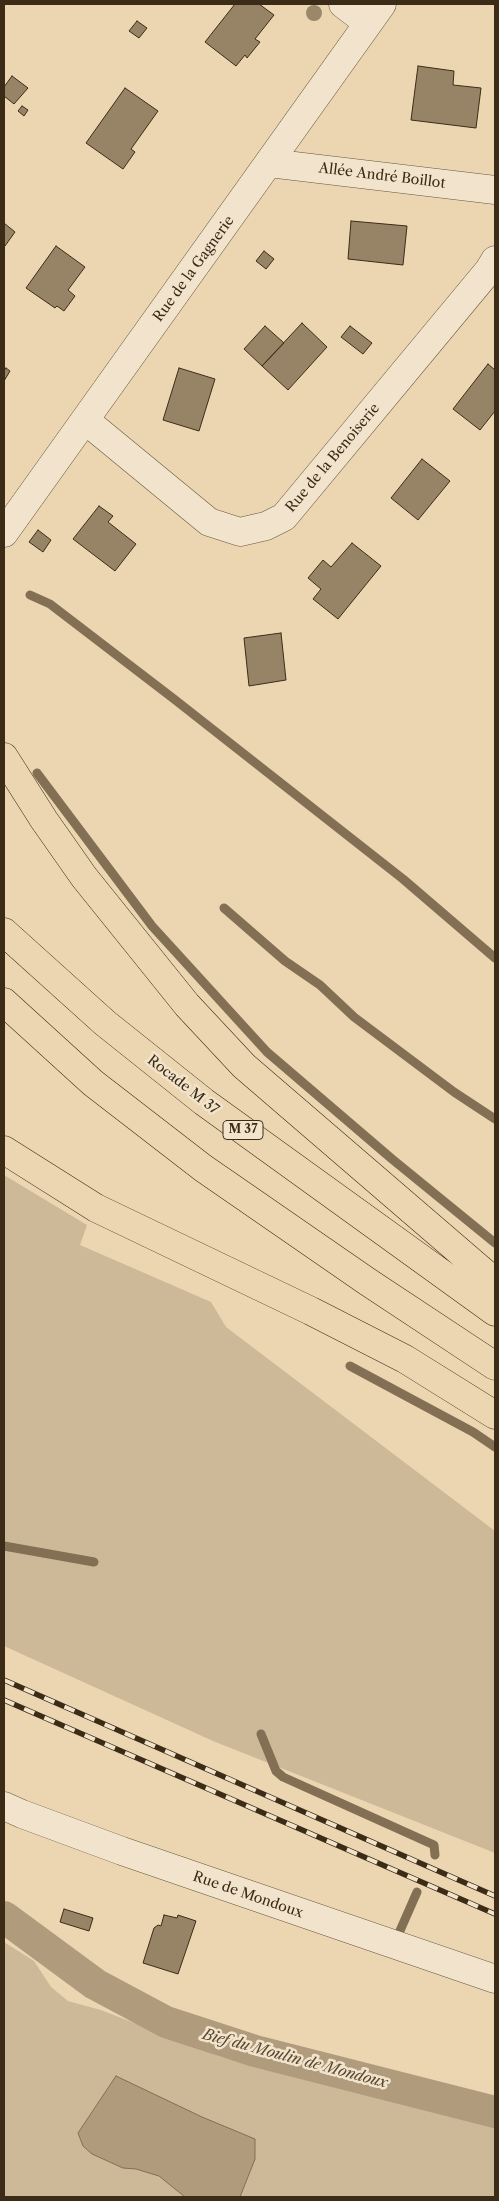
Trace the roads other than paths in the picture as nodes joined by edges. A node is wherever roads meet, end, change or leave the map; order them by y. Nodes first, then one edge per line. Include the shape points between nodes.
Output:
1 (343, 4) edge
2 (375, 14) edge
3 (269, 163) junction
4 (495, 190) edge
5 (495, 260) edge
6 (85, 420) junction
7 (4, 533) edge
8 (4, 757) edge
9 (4, 932) edge
10 (4, 1002) edge
11 (4, 1150) edge
12 (495, 1282) edge
13 (495, 1312) edge
14 (495, 1366) edge
15 (495, 1415) edge
16 (4, 1806) edge
17 (495, 1979) edge

1 - 2 street
2 - 3 street, Rue de la Gagnerie
3 - 4 street, Allée André Boillot
3 - 6 street, Rue de la Gagnerie
5 - 6 street, Rue de la Benoiserie via 284,517 266,526 240,532 209,522
6 - 7 street, Rue de la Gagnerie
8 - 12 highway via 84,877 135,943 244,1066
9 - 13 highway, Rocade M 37 / M 37 via 105,1023 204,1102
10 - 14 highway via 93,1083 203,1168
11 - 15 highway via 96,1208 405,1359
16 - 17 street, Rue de Mondoux via 131,1854

